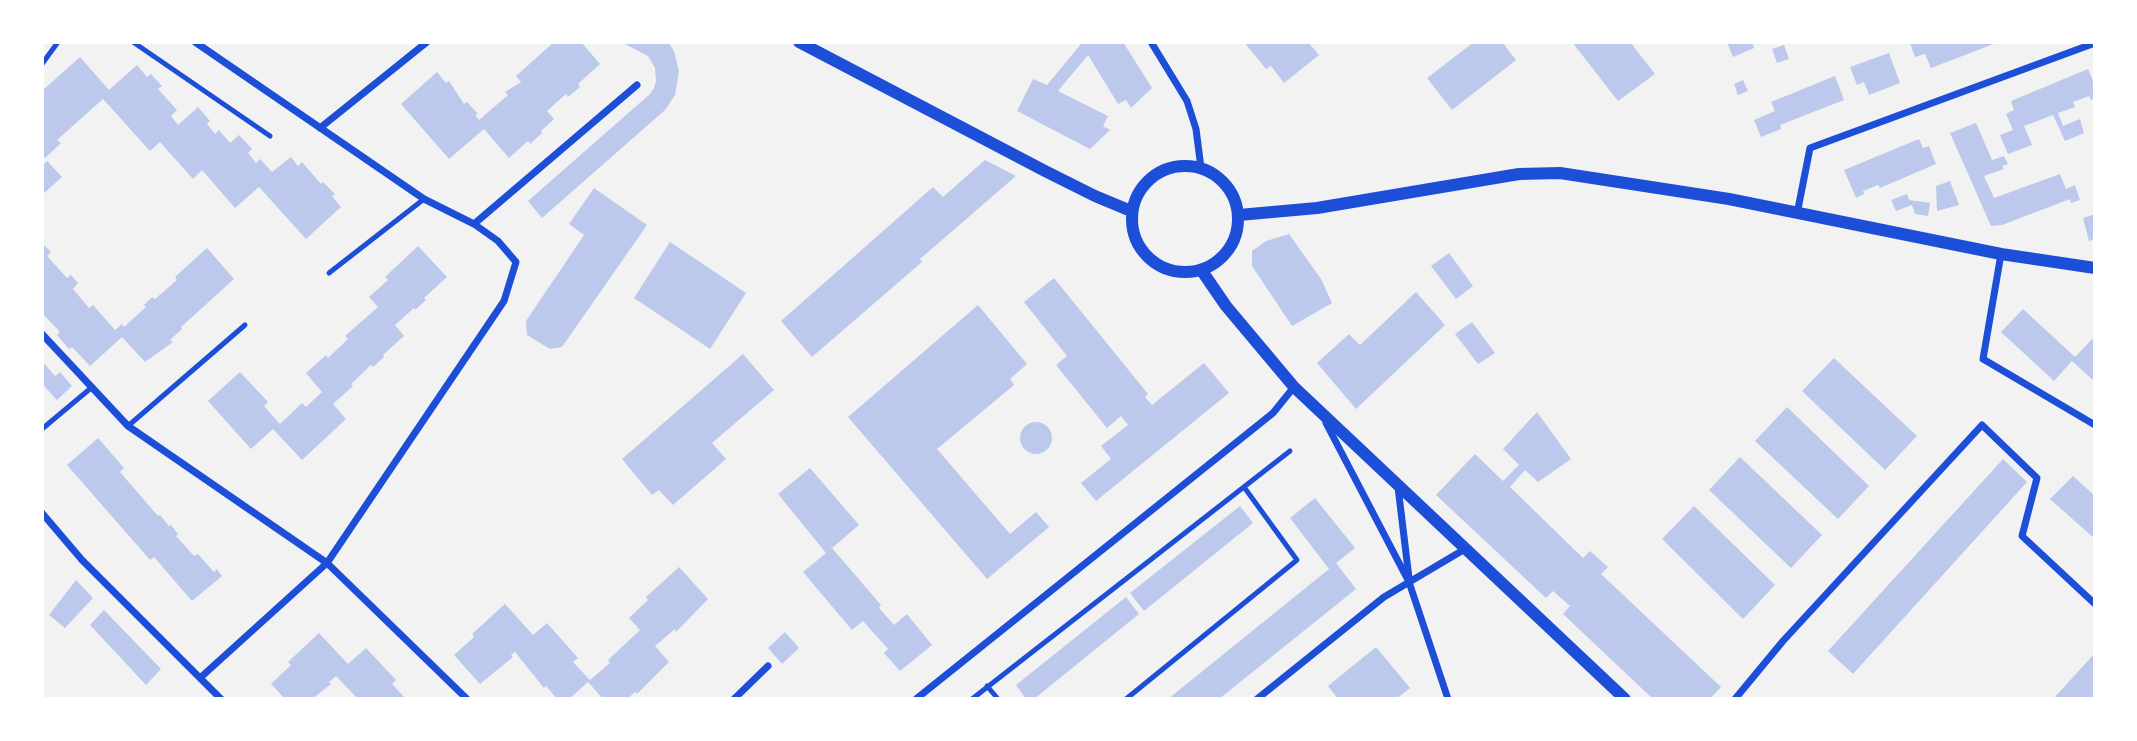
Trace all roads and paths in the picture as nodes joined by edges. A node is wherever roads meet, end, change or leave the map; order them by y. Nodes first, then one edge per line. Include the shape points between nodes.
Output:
1 (58, 42) edge
2 (133, 42) edge
3 (195, 42) edge
4 (427, 42) edge
5 (799, 42) edge
6 (1151, 42) edge
7 (2095, 43) edge
8 (42, 64) edge
9 (637, 85) dead end
10 (320, 128) junction
11 (270, 136) dead end
12 (1201, 168) junction
13 (424, 200) junction
14 (1131, 211) junction
15 (1239, 215) junction
16 (1797, 215) junction
17 (474, 224) junction
18 (2001, 254) junction
19 (2095, 268) edge
20 (1202, 271) junction
21 (329, 273) dead end
22 (245, 325) dead end
23 (42, 334) edge
24 (45, 344) edge
25 (1294, 387) junction
26 (91, 388) junction
27 (1321, 413) junction
28 (2095, 425) edge
29 (128, 426) junction
30 (42, 429) edge
31 (1290, 451) dead end
32 (1244, 487) junction
33 (1398, 487) junction
34 (42, 513) edge
35 (1465, 549) junction
36 (327, 563) junction
37 (1409, 582) junction
38 (2095, 604) edge
39 (768, 666) dead end
40 (200, 678) junction
41 (987, 686) junction
42 (221, 699) edge
43 (467, 699) edge
44 (734, 699) edge
45 (916, 699) edge
46 (972, 699) edge
47 (998, 699) edge
48 (1126, 699) edge
49 (1257, 699) edge
50 (1448, 699) edge
51 (1625, 699) edge
52 (1735, 699) edge

1 - 8 lane
2 - 11 lane
3 - 10 street
4 - 10 street
5 - 14 street
6 - 12 street via 1187,101
7 - 16 street via 1810,148
9 - 17 street
10 - 13 street
12 - 14 street via 1178,165 1156,173 1139,189
12 - 15 street via 1220,178 1233,195
13 - 17 street
13 - 21 lane
14 - 20 street via 1133,238 1149,261 1174,272
15 - 16 street via 1317,208 1519,174 1560,173
15 - 20 street via 1235,238 1222,258
16 - 18 street
17 - 36 street via 498,240 516,262 504,301
18 - 19 street
18 - 28 street via 1983,359
20 - 25 street
22 - 29 lane
23 - 24 street
24 - 26 street
25 - 27 street
25 - 45 street via 1273,413
26 - 29 street
26 - 30 lane
27 - 33 street
27 - 37 street
29 - 36 street
31 - 32 lane
32 - 41 lane
32 - 48 lane via 1297,560
33 - 35 street
33 - 37 street
34 - 40 street via 82,560
35 - 37 street
35 - 51 street
36 - 40 street
36 - 43 street
37 - 49 street
37 - 50 street
38 - 52 street via 2022,536 2037,478 1982,425
39 - 44 street
40 - 42 street
41 - 46 lane
41 - 47 lane

